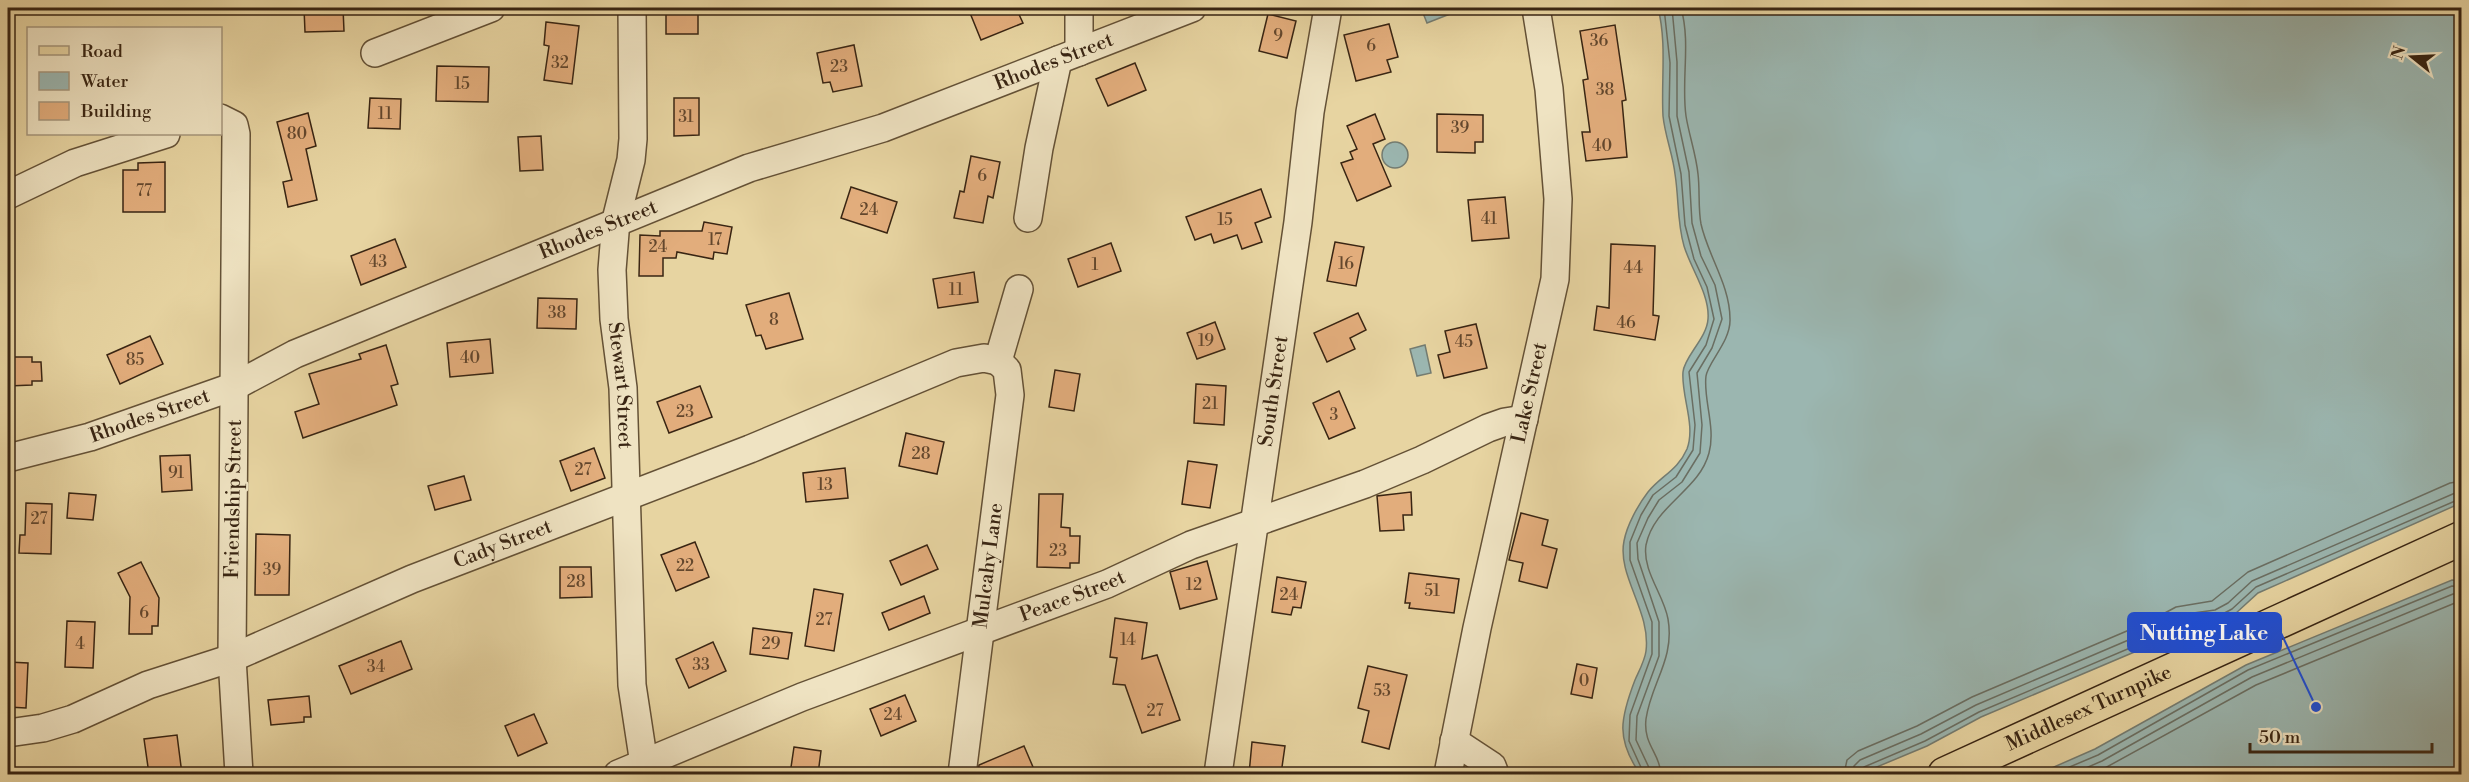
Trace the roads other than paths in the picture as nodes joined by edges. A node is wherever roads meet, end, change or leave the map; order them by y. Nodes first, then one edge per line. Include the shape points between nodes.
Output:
1 (491, 8) edge
2 (632, 8) edge
3 (1079, 8) edge
4 (1192, 8) edge
5 (1328, 8) edge
6 (1536, 8) edge
7 (375, 53) dead end
8 (1069, 56) junction
9 (224, 119) edge
10 (163, 135) edge
11 (8, 195) edge
12 (1028, 218) dead end
13 (616, 220) junction
14 (1019, 289) dead end
15 (998, 361) junction
16 (235, 386) junction
17 (1524, 419) junction
18 (8, 458) edge
19 (626, 495) junction
20 (1255, 525) junction
21 (2462, 538) edge
22 (980, 630) junction
23 (232, 658) junction
24 (8, 733) edge
25 (1454, 741) junction
26 (644, 764) junction
27 (239, 774) edge
28 (618, 774) edge
29 (962, 774) edge
30 (1218, 774) edge
31 (1448, 774) edge
32 (1495, 774) edge
33 (1945, 774) edge

1 - 7 street
2 - 13 street, Stewart Street via 633,139
3 - 8 street
4 - 8 street, Rhodes Street
5 - 20 street, South Street via 1310,112
6 - 17 street, Lake Street via 1549,89 1559,226 1556,279
8 - 12 street via 1039,148
8 - 13 street, Rhodes Street via 883,128 749,168
9 - 16 street, Friendship Street via 234,125 237,134
10 - 11 street via 75,163
13 - 16 street, Rhodes Street via 295,354
13 - 19 street, Stewart Street via 612,296 623,388
14 - 15 street
15 - 19 street, Cady Street via 984,358 956,363 750,449
15 - 22 street, Mulcahy Lane via 1006,370 1010,395
16 - 18 street, Rhodes Street via 90,436
16 - 23 street, Friendship Street
17 - 20 street, Peace Street via 1488,428 1413,464
17 - 25 street, Lake Street
19 - 23 street, Cady Street via 422,576
19 - 26 street, Stewart Street via 632,685
20 - 22 street, Peace Street via 1191,545 1107,584
20 - 30 street, South Street
21 - 33 main road, Middlesex Turnpike
22 - 26 street, Peace Street via 802,697
22 - 29 street, Mulcahy Lane
23 - 24 street, Cady Street via 148,685 73,719
23 - 27 street, Friendship Street
25 - 31 street, Lake Street
25 - 32 street via 1492,766
26 - 28 street, Peace Street

